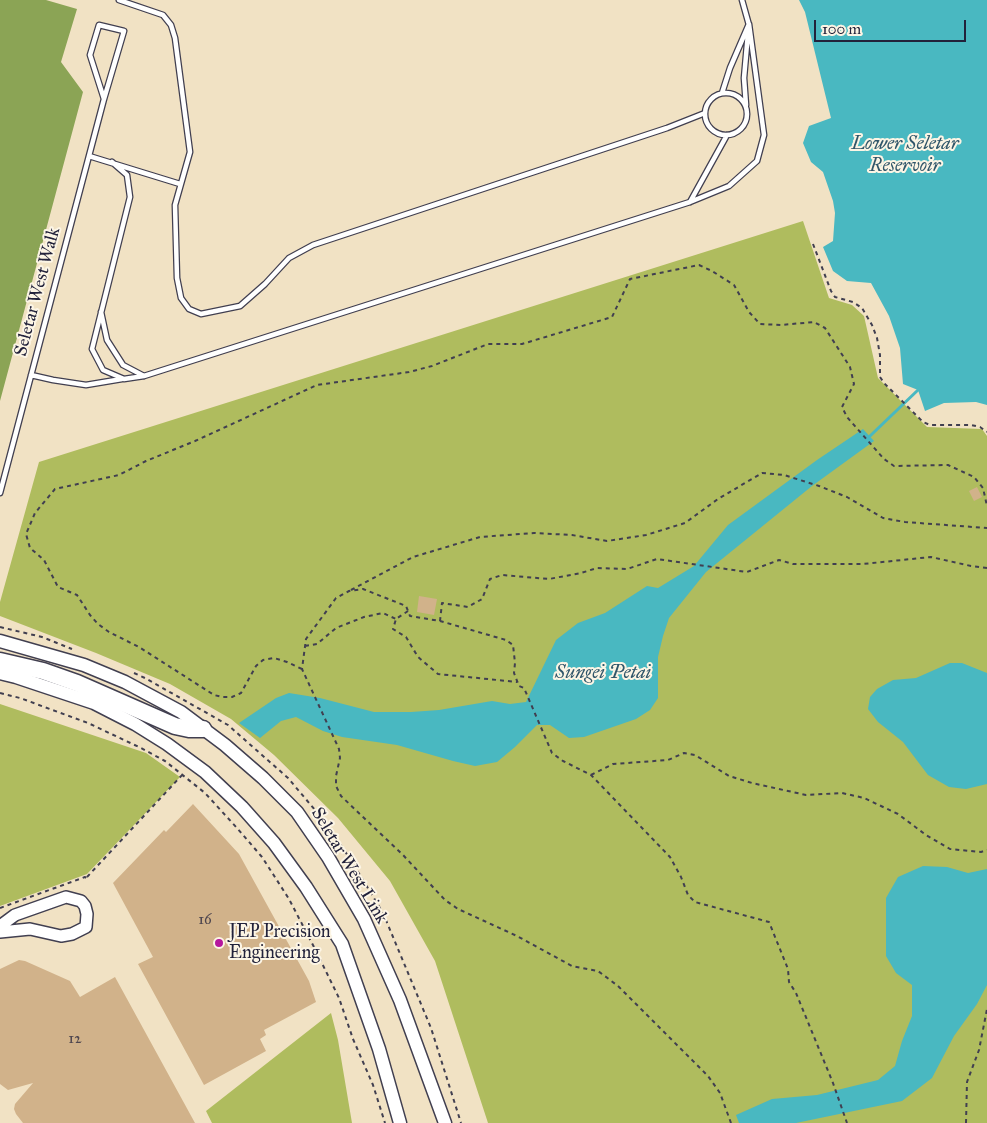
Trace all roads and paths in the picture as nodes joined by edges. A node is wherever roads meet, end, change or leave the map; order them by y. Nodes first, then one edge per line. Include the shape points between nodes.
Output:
1 (119, 0) edge
2 (742, 0) edge
3 (749, 24) junction
4 (722, 93) junction
5 (104, 99) junction
6 (747, 112) junction
7 (706, 113) junction
8 (727, 135) junction
9 (89, 156) junction
10 (112, 162) junction
11 (180, 184) junction
12 (690, 202) junction
13 (813, 244) dead end
14 (101, 310) junction
15 (31, 375) junction
16 (144, 376) junction
17 (124, 379) junction
18 (987, 432) edge
19 (0, 468) edge
20 (6, 470) junction
21 (0, 493) edge
22 (987, 506) edge
23 (987, 528) edge
24 (987, 568) edge
25 (349, 591) junction
26 (408, 611) junction
27 (396, 619) junction
28 (440, 621) junction
29 (0, 626) edge
30 (0, 641) edge
31 (305, 646) junction
32 (77, 651) dead end
33 (0, 661) edge
34 (302, 669) junction
35 (128, 671) dead end
36 (0, 673) edge
37 (517, 682) junction
38 (0, 693) edge
39 (203, 729) junction
40 (183, 774) junction
41 (591, 775) junction
42 (987, 850) edge
43 (0, 908) edge
44 (0, 926) edge
45 (0, 932) edge
46 (987, 1009) edge
47 (385, 1123) edge
48 (400, 1123) edge
49 (445, 1123) edge
50 (461, 1123) edge
51 (731, 1123) edge
52 (847, 1123) edge
53 (966, 1123) edge

1 - 11 lane via 163,15 175,38 190,152
2 - 3 lane
3 - 4 lane
3 - 6 lane via 744,78
3 - 12 lane via 764,135 757,161 729,186
4 - 6 lane via 741,99
4 - 7 lane via 711,100
5 - 5 lane, Seletar West Walk via 90,55 99,25 124,31
5 - 9 lane, Seletar West Walk
6 - 8 lane via 744,125 734,134
7 - 8 lane via 709,126
7 - 11 lane via 312,246 289,258 240,306 201,314 189,309 181,298 177,278 175,204
8 - 12 lane
9 - 10 lane
9 - 15 lane, Seletar West Walk
10 - 11 lane
10 - 14 lane via 127,175 130,198
12 - 16 lane
13 - 18 path via 826,283 835,297 862,308 872,325 880,356 880,377 884,383 923,422 938,426 971,425
14 - 16 lane via 107,340 123,365
14 - 17 lane via 92,349 103,370
15 - 17 lane via 86,385
15 - 20 lane, Seletar West Walk
16 - 17 lane
19 - 20 lane
20 - 21 lane, Seletar West Walk
22 - 34 path via 983,488 974,477 948,464 894,466 884,459 842,407 854,384 850,367 825,328 814,322 760,324 734,285 698,265 630,279 612,317 522,344 488,344 409,372 317,385 119,475 55,489 35,513 26,534 30,548 44,560 58,587 77,595 90,615 109,632 139,647 214,695 232,698 241,693 263,660 274,658
23 - 25 path via 882,518 847,496 784,474 762,473 685,523 646,535 607,541 534,532 480,537 413,557
24 - 28 path via 930,557 863,564 793,564 779,560 747,572 658,559 627,569 597,568 549,579 502,575 490,579 482,599 468,607 442,603
25 - 26 path via 363,589 406,606
25 - 31 path via 336,598 306,639
26 - 27 path
26 - 28 path via 410,616
27 - 31 path via 383,613 364,617 336,628 317,644
27 - 37 path via 393,629 406,637 418,657 438,674
28 - 37 path via 506,640 513,645
29 - 32 path via 42,637
30 - 39 main road, Seletar West Link via 84,665 125,682 181,712
31 - 34 path
33 - 39 highway via 77,683 175,726
34 - 51 path via 335,741 340,758 336,786 341,796 445,900 458,909 572,966 598,971 618,986 701,1069 720,1093
35 - 50 path via 228,725 288,778 326,823 383,913 432,1028
36 - 48 main road via 94,703 159,739 205,772 274,843 342,944 379,1050
37 - 41 path via 524,688 552,753
38 - 40 path via 88,723 141,748
39 - 49 main road, Seletar West Link via 263,778 297,812 328,857 364,919 392,982
40 - 43 path via 88,878
40 - 47 path via 205,792 262,857 289,899 339,998
41 - 42 path via 613,764 668,760 684,753 695,755 729,776 752,783 806,795 842,793 864,798 898,814 950,849
41 - 52 path via 670,857 688,895 695,902 769,922 788,969 789,982
44 - 45 street via 15,915 66,897 81,901 87,914 86,927 72,934 61,936 30,929
46 - 53 path via 979,1050 968,1082

